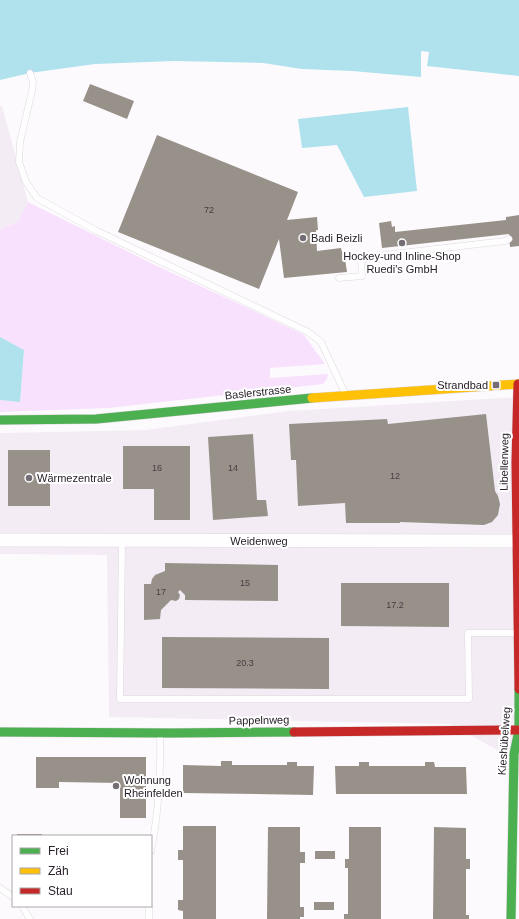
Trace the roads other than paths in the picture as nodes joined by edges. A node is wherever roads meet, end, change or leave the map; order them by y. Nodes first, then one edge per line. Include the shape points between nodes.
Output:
1 (30, 73) dead end
2 (509, 239) dead end
3 (339, 278) dead end
4 (519, 384) edge
5 (345, 395) junction
6 (0, 420) edge
7 (0, 540) edge
8 (122, 541) junction
9 (518, 541) edge
10 (517, 633) junction
11 (518, 730) edge
12 (0, 732) edge
13 (160, 733) junction
14 (516, 782) edge
15 (152, 846) edge
16 (0, 888) edge
17 (12, 896) edge
18 (23, 907) edge
19 (149, 907) edge
20 (30, 919) edge
21 (149, 919) edge
22 (511, 919) edge

1 - 5 lane via 32,91 20,142 19,162 26,182 37,198 95,230 308,332 322,342
2 - 3 lane via 361,260 362,276
4 - 5 street, Baslerstrasse
4 - 9 street, Libellenweg via 516,462
5 - 6 street, Baslerstrasse via 96,419
7 - 8 street, Weidenweg
8 - 9 street, Weidenweg
8 - 10 lane via 120,699 469,698 468,633
9 - 10 street, Kieshübelweg
10 - 11 street, Kieshübelweg
11 - 13 street, Pappelnweg
11 - 14 street, Kieshübelweg via 514,754
12 - 13 street, Pappelnweg
13 - 15 lane via 160,781 157,823
14 - 22 street, Kieshübelweg
16 - 17 lane
18 - 20 lane
19 - 21 lane

